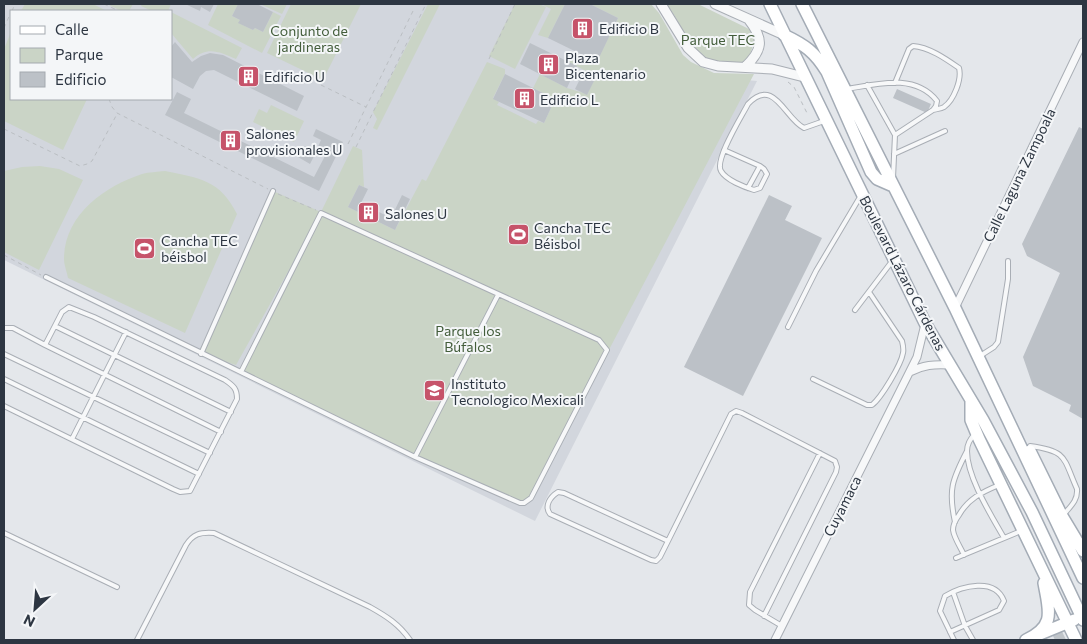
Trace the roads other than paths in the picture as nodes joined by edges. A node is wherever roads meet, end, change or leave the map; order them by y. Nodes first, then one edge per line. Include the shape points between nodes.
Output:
1 (662, 4) edge
2 (715, 4) edge
3 (770, 4) edge
4 (802, 4) edge
5 (748, 19) junction
6 (784, 35) junction
7 (1083, 42) edge
8 (745, 67) junction
9 (804, 77) junction
10 (895, 83) junction
11 (867, 85) junction
12 (845, 90) junction
13 (933, 110) junction
14 (826, 120) junction
15 (946, 132) dead end
16 (895, 135) junction
17 (724, 150) junction
18 (894, 154) junction
19 (760, 166) junction
20 (893, 186) junction
21 (748, 188) junction
22 (273, 191) road end
23 (862, 193) junction
24 (894, 258) junction
25 (1008, 261) dead end
26 (46, 277) road end
27 (869, 292) junction
28 (498, 295) junction
29 (955, 308) junction
30 (855, 310) dead end
31 (925, 323) junction
32 (55, 326) junction
33 (788, 327) dead end
34 (4, 328) edge
35 (126, 332) junction
36 (45, 345) junction
37 (4, 354) edge
38 (201, 354) junction
39 (115, 355) junction
40 (978, 357) junction
41 (950, 365) junction
42 (241, 372) junction
43 (910, 372) junction
44 (105, 375) junction
45 (4, 379) edge
46 (813, 379) dead end
47 (94, 397) junction
48 (971, 400) junction
49 (4, 406) edge
50 (231, 412) junction
51 (82, 417) junction
52 (1007, 417) junction
53 (221, 432) junction
54 (976, 432) junction
55 (72, 439) junction
56 (1028, 446) junction
57 (967, 451) junction
58 (210, 453) junction
59 (820, 453) junction
60 (416, 457) junction
61 (199, 474) junction
62 (1000, 484) junction
63 (980, 493) junction
64 (1062, 516) junction
65 (954, 522) junction
66 (1023, 531) junction
67 (4, 533) edge
68 (1004, 538) junction
69 (668, 541) junction
70 (1083, 551) edge
71 (964, 555) junction
72 (956, 558) dead end
73 (1056, 565) junction
74 (1042, 572) junction
75 (1083, 578) edge
76 (1083, 583) edge
77 (117, 587) dead end
78 (953, 592) junction
79 (764, 616) junction
80 (1083, 619) edge
81 (1067, 622) junction
82 (782, 626) junction
83 (965, 626) junction
84 (950, 632) junction
85 (1031, 638) edge
86 (137, 640) edge
87 (410, 640) edge
88 (775, 640) edge
89 (954, 640) edge
90 (973, 640) edge
91 (1048, 640) edge
92 (1076, 640) edge

1 - 8 street via 688,48 698,58 710,65
2 - 5 street
3 - 6 main road, Boulevard Lázaro Cárdenas
4 - 12 main road
5 - 6 street
5 - 8 street via 757,30 760,41 755,55
6 - 9 main road, Boulevard Lázaro Cárdenas
6 - 20 main road via 804,45 819,59 871,172 877,179
7 - 29 street, Calle Laguna Zampoala
8 - 9 street via 772,69
9 - 14 main road, Boulevard Lázaro Cárdenas
10 - 11 lane
10 - 13 lane via 907,82 931,93 937,101
10 - 13 lane via 913,46 945,58 959,68 961,74 951,99 944,107
11 - 12 lane
11 - 16 lane
12 - 20 main road
13 - 16 lane
14 - 17 lane via 804,128 782,104 763,94 748,104
14 - 23 main road, Boulevard Lázaro Cárdenas
15 - 18 lane
16 - 18 lane
17 - 19 lane
17 - 21 lane via 720,170
18 - 20 lane
19 - 21 lane
19 - 21 lane via 767,174 762,186 757,190
20 - 29 main road
22 - 38 lane
23 - 24 main road, Boulevard Lázaro Cárdenas
23 - 33 lane via 816,271
24 - 27 lane
24 - 31 main road, Boulevard Lázaro Cárdenas
25 - 40 lane via 998,342
26 - 38 lane
27 - 30 lane
27 - 46 lane via 904,347 896,369 879,397 872,405 867,405
28 - 42 lane via 321,213
28 - 60 lane
28 - 60 lane via 599,340 606,347 606,354 531,498 524,503 515,502
29 - 40 main road
31 - 41 main road, Boulevard Lázaro Cárdenas
31 - 43 street, Cuyamaca
32 - 35 lane via 62,312 69,307
32 - 36 lane
32 - 39 lane
34 - 36 lane via 13,328
35 - 39 lane
35 - 50 lane via 235,386 237,400
36 - 44 lane
37 - 47 lane
38 - 42 lane
39 - 44 lane
39 - 50 lane
40 - 52 main road
41 - 43 street via 922,366
41 - 48 main road, Boulevard Lázaro Cárdenas
42 - 60 lane
43 - 82 street, Cuyamaca
44 - 47 lane
44 - 53 lane
45 - 51 lane
47 - 51 lane
47 - 58 lane
48 - 54 main road via 971,420
48 - 73 main road, Boulevard Lázaro Cárdenas via 1032,512
49 - 55 lane
50 - 53 lane
51 - 55 lane
51 - 61 lane
52 - 56 main road
52 - 75 main road
53 - 58 lane
54 - 57 lane
54 - 62 main road
55 - 61 lane via 180,492 190,491
56 - 64 main road
56 - 64 lane via 1050,449 1062,456 1078,494
57 - 63 lane
57 - 65 lane via 951,487
58 - 61 lane
59 - 69 lane via 742,412 731,414
59 - 79 lane via 750,592 750,605
59 - 79 lane via 835,461 836,472
62 - 63 lane
62 - 66 main road
63 - 65 lane via 963,508
63 - 68 lane
64 - 70 main road
65 - 71 lane via 953,530
66 - 68 lane
66 - 74 main road
67 - 77 lane
68 - 71 lane
69 - 69 lane via 564,493 552,495 547,505 550,514 651,560 656,561 660,557
71 - 72 lane
73 - 76 main road via 1068,579
73 - 80 main road, Boulevard Lázaro Cárdenas
74 - 81 main road
74 - 85 main road via 1049,615 1045,626
78 - 83 lane
78 - 83 lane via 978,585 998,590 1002,595 1004,601 999,610
78 - 84 lane via 945,596 940,611
79 - 82 lane
80 - 81 main road
81 - 85 main road
81 - 92 main road
82 - 88 street, Cuyamaca
83 - 84 lane
83 - 90 lane
84 - 89 lane
85 - 91 main road via 1046,637
86 - 87 lane via 186,545 191,537 203,532 214,533 370,607 390,618

